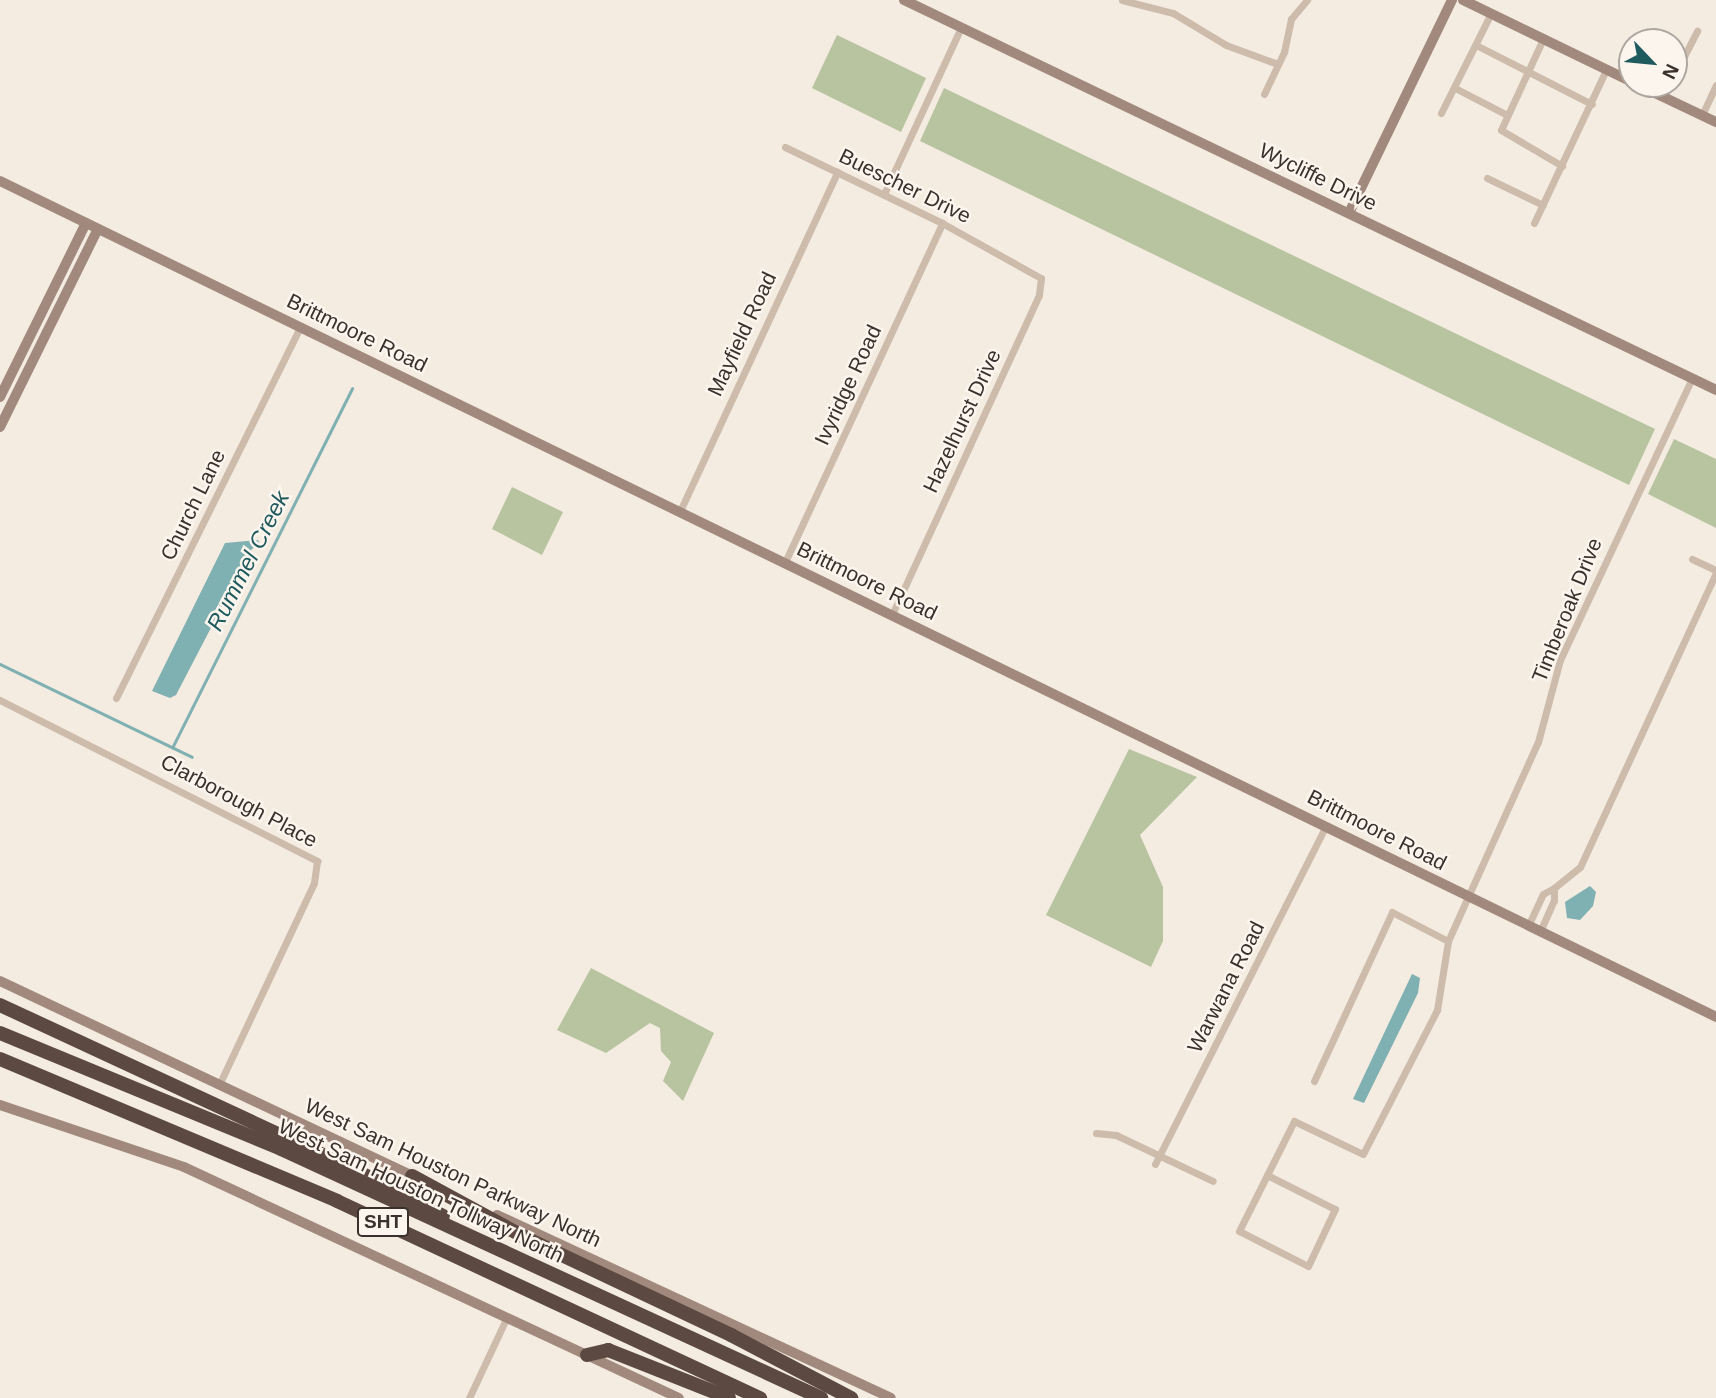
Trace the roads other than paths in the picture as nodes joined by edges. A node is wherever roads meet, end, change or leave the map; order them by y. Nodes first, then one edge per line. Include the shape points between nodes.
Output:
1 (904, 0) edge
2 (1122, 0) edge
3 (1307, 0) edge
4 (1452, 0) edge
5 (1462, 0) edge
6 (1491, 13) junction
7 (961, 27) junction
8 (1697, 31) dead end
9 (1543, 39) junction
10 (1476, 45) junction
11 (1688, 49) edge
12 (1278, 64) junction
13 (1606, 70) junction
14 (1527, 72) junction
15 (1618, 76) edge
16 (1716, 85) edge
17 (1455, 88) junction
18 (1264, 94) dead end
19 (1666, 98) edge
20 (1592, 104) junction
21 (1441, 113) dead end
22 (1507, 115) junction
23 (1702, 115) junction
24 (1716, 122) edge
25 (785, 147) dead end
26 (1562, 166) junction
27 (837, 172) junction
28 (1487, 178) dead end
29 (0, 181) edge
30 (884, 194) junction
31 (1544, 205) junction
32 (1349, 213) junction
33 (86, 223) junction
34 (942, 223) junction
35 (1534, 223) dead end
36 (98, 229) junction
37 (1007, 258) joint
38 (300, 327) junction
39 (1692, 378) junction
40 (1716, 390) edge
41 (0, 397) edge
42 (2, 419) edge
43 (680, 511) junction
44 (1692, 559) dead end
45 (786, 562) junction
46 (1716, 571) edge
47 (892, 614) junction
48 (116, 698) dead end
49 (0, 700) edge
50 (1326, 825) junction
51 (1553, 888) junction
52 (1467, 897) junction
53 (1528, 926) junction
54 (1540, 932) junction
55 (1448, 941) junction
56 (0, 981) edge
57 (0, 1005) edge
58 (1716, 1017) edge
59 (0, 1033) edge
60 (0, 1059) edge
61 (1314, 1081) dead end
62 (219, 1085) junction
63 (0, 1105) edge
64 (1096, 1133) dead end
65 (1161, 1155) junction
66 (1155, 1164) dead end
67 (1267, 1175) junction
68 (412, 1176) junction
69 (1213, 1181) dead end
70 (457, 1229) junction
71 (507, 1317) junction
72 (587, 1355) junction
73 (469, 1398) edge
74 (679, 1398) edge
75 (729, 1398) edge
76 (760, 1398) edge
77 (821, 1398) edge
78 (851, 1398) edge
79 (891, 1398) edge

1 - 7 main road, Wycliffe Drive
2 - 12 street via 1173,13 1226,45
3 - 12 street via 1291,19
4 - 32 main road
5 - 6 main road
6 - 9 main road
6 - 10 street
7 - 30 street
7 - 32 main road, Wycliffe Drive
8 - 11 street
9 - 13 main road
9 - 14 street
10 - 14 street
10 - 17 street
12 - 18 street
13 - 15 main road
13 - 20 street
14 - 20 street
14 - 22 street
16 - 23 street
17 - 21 street
17 - 22 street
19 - 23 main road
20 - 26 street
22 - 26 street via 1501,130
23 - 24 main road
25 - 27 street, Buescher Drive
26 - 31 street
27 - 30 street, Buescher Drive
27 - 43 street, Mayfield Road
28 - 31 street
29 - 33 main road, Brittmoore Road
30 - 34 street, Buescher Drive
31 - 35 street
32 - 39 main road, Wycliffe Drive
33 - 36 main road, Brittmoore Road
33 - 41 main road
34 - 37 street, Buescher Drive
34 - 45 street, Ivyridge Road
36 - 38 main road, Brittmoore Road
36 - 42 main road
37 - 47 street, Hazelhurst Drive via 1038,273 1042,286
38 - 43 main road, Brittmoore Road
38 - 48 street, Church Lane
39 - 40 main road, Wycliffe Drive
39 - 52 street, Timberoak Drive via 1575,623 1552,683 1538,742
43 - 45 main road, Brittmoore Road
44 - 46 street
45 - 47 main road, Brittmoore Road
46 - 51 street via 1580,867
47 - 50 main road, Brittmoore Road
49 - 62 street, Clarborough Place via 317,861 314,883
50 - 52 main road, Brittmoore Road
50 - 65 street, Warwana Road
51 - 53 street via 1543,894
51 - 54 street via 1554,900
52 - 53 main road, Brittmoore Road
52 - 55 street, Timberoak Drive
53 - 54 main road, Brittmoore Road
54 - 58 main road, Brittmoore Road
55 - 61 street via 1392,912
55 - 67 street, Timberoak Drive via 1437,1010 1363,1154 1294,1121
56 - 62 main road, West Sam Houston Parkway North
57 - 70 highway via 434,1208
59 - 70 highway, West Sam Houston Tollway North / SHT via 281,1149
60 - 76 highway, West Sam Houston Tollway North / SHT via 309,1188
62 - 68 main road, West Sam Houston Parkway North
63 - 71 main road via 184,1167
64 - 65 street via 1116,1135
65 - 66 street, Warwana Road
65 - 69 street
67 - 67 street via 1239,1231 1308,1266 1335,1209
68 - 78 highway via 528,1239 732,1335
68 - 79 main road, West Sam Houston Parkway North
70 - 77 highway, West Sam Houston Tollway North / SHT
71 - 72 main road
71 - 73 street
72 - 74 main road
72 - 75 highway via 608,1350

